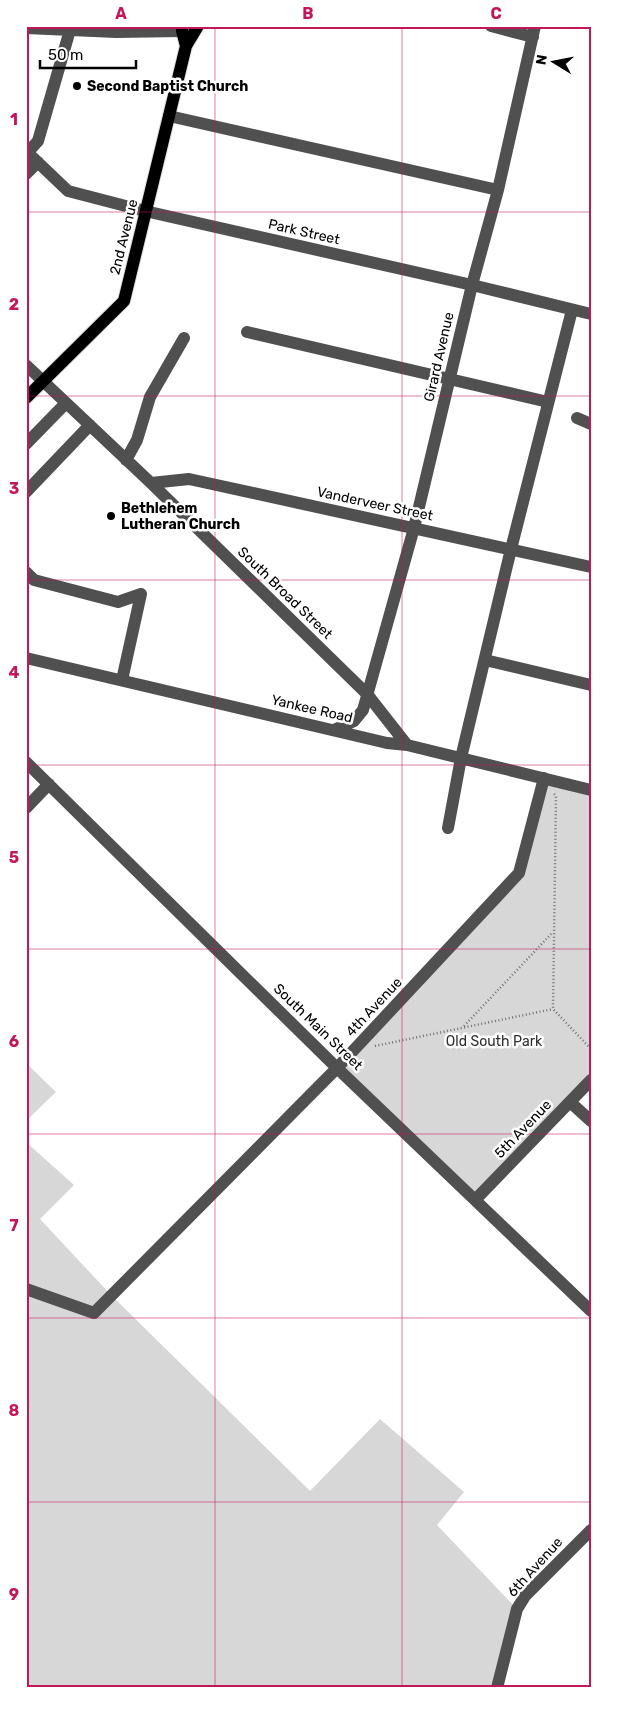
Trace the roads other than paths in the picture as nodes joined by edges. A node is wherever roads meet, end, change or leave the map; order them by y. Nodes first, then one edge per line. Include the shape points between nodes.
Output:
1 (199, 26) edge
2 (491, 26) edge
3 (26, 28) edge
4 (183, 28) edge
5 (70, 30) junction
6 (534, 32) edge
7 (186, 46) junction
8 (169, 116) junction
9 (27, 152) edge
10 (38, 162) junction
11 (26, 174) edge
12 (498, 190) junction
13 (145, 212) junction
14 (472, 285) junction
15 (572, 310) junction
16 (591, 314) edge
17 (247, 332) dead end
18 (184, 338) dead end
19 (26, 365) edge
20 (449, 379) junction
21 (43, 381) junction
22 (26, 398) edge
23 (548, 402) junction
24 (66, 403) junction
25 (577, 418) dead end
26 (591, 424) edge
27 (90, 426) junction
28 (26, 444) edge
29 (126, 460) junction
30 (151, 483) junction
31 (26, 492) edge
32 (414, 528) junction
33 (511, 549) junction
34 (591, 567) edge
35 (26, 572) edge
36 (26, 658) edge
37 (486, 660) junction
38 (122, 680) junction
39 (591, 685) edge
40 (367, 694) junction
41 (334, 730) junction
42 (407, 745) junction
43 (461, 758) junction
44 (26, 762) edge
45 (544, 778) junction
46 (49, 784) junction
47 (591, 790) edge
48 (26, 808) edge
49 (448, 828) dead end
50 (337, 1068) junction
51 (591, 1080) edge
52 (570, 1102) junction
53 (591, 1121) edge
54 (476, 1200) junction
55 (26, 1290) edge
56 (591, 1311) edge
57 (591, 1530) edge
58 (497, 1688) edge

1 - 7 main road, 2nd Avenue
2 - 6 street
3 - 5 street
4 - 5 street via 116,32
4 - 7 main road, 2nd Avenue
5 - 9 street via 38,141
6 - 12 street, Girard Avenue
7 - 8 main road, 2nd Avenue
8 - 12 street
8 - 13 main road, 2nd Avenue
9 - 10 street, Park Street
10 - 11 street
10 - 13 street, Park Street via 68,191
12 - 14 street, Girard Avenue
13 - 14 street, Park Street
13 - 21 main road, 2nd Avenue via 124,301
14 - 15 street, Park Street
14 - 20 street, Girard Avenue
15 - 16 street, Park Street
15 - 23 street
17 - 20 street
18 - 29 street via 150,397 137,440
19 - 21 street, South Broad Street
20 - 23 street
20 - 32 street, Girard Avenue
21 - 22 main road, 2nd Avenue
21 - 24 street, South Broad Street
23 - 33 street
24 - 27 street, South Broad Street
24 - 28 street
25 - 26 street
27 - 29 street, South Broad Street
27 - 31 street
29 - 30 street, South Broad Street
30 - 32 street, Vanderveer Street via 189,479
30 - 40 street, South Broad Street
32 - 33 street, Vanderveer Street
32 - 40 street, Girard Avenue
33 - 34 street, Vanderveer Street
33 - 37 street
35 - 38 street via 34,580 118,602 142,594
36 - 38 street, Yankee Road
37 - 39 street
37 - 43 street
38 - 41 street, Yankee Road
40 - 41 street, Girard Avenue via 363,710 354,722
40 - 42 street, South Broad Street
41 - 42 street, Yankee Road
42 - 43 street, Yankee Road
43 - 45 street, Yankee Road
43 - 49 street
44 - 46 street, South Main Street
45 - 47 street, Yankee Road
45 - 50 street, 4th Avenue via 519,873
46 - 48 street
46 - 50 street, South Main Street
50 - 54 street, South Main Street
50 - 55 street, 4th Avenue via 94,1312
51 - 52 street, 5th Avenue
52 - 53 street
52 - 54 street, 5th Avenue
54 - 56 street, South Main Street
57 - 58 street, 6th Avenue via 525,1596 517,1609

